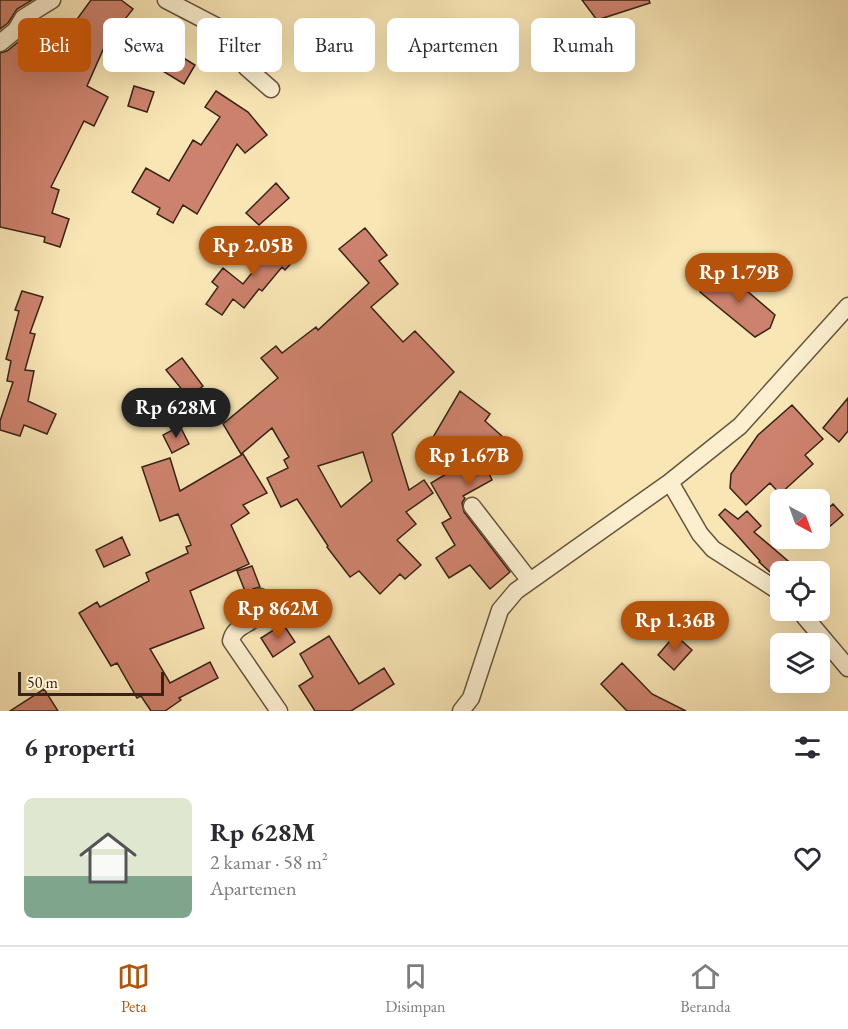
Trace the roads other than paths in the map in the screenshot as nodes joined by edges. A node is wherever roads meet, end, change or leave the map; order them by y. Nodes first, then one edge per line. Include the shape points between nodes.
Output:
1 (52, 0) edge
2 (166, 0) edge
3 (0, 43) edge
4 (271, 89) dead end
5 (848, 306) edge
6 (670, 482) junction
7 (472, 506) dead end
8 (530, 581) junction
9 (770, 585) edge
10 (260, 597) dead end
11 (808, 621) edge
12 (848, 668) edge
13 (279, 711) edge
14 (460, 711) edge

1 - 3 street via 23,18
2 - 4 street via 245,40 246,67
5 - 6 street via 740,426
6 - 8 street
6 - 9 street via 713,549
7 - 8 street
8 - 14 street via 500,610 471,698
10 - 13 street via 260,612 236,630 231,641
11 - 12 street

